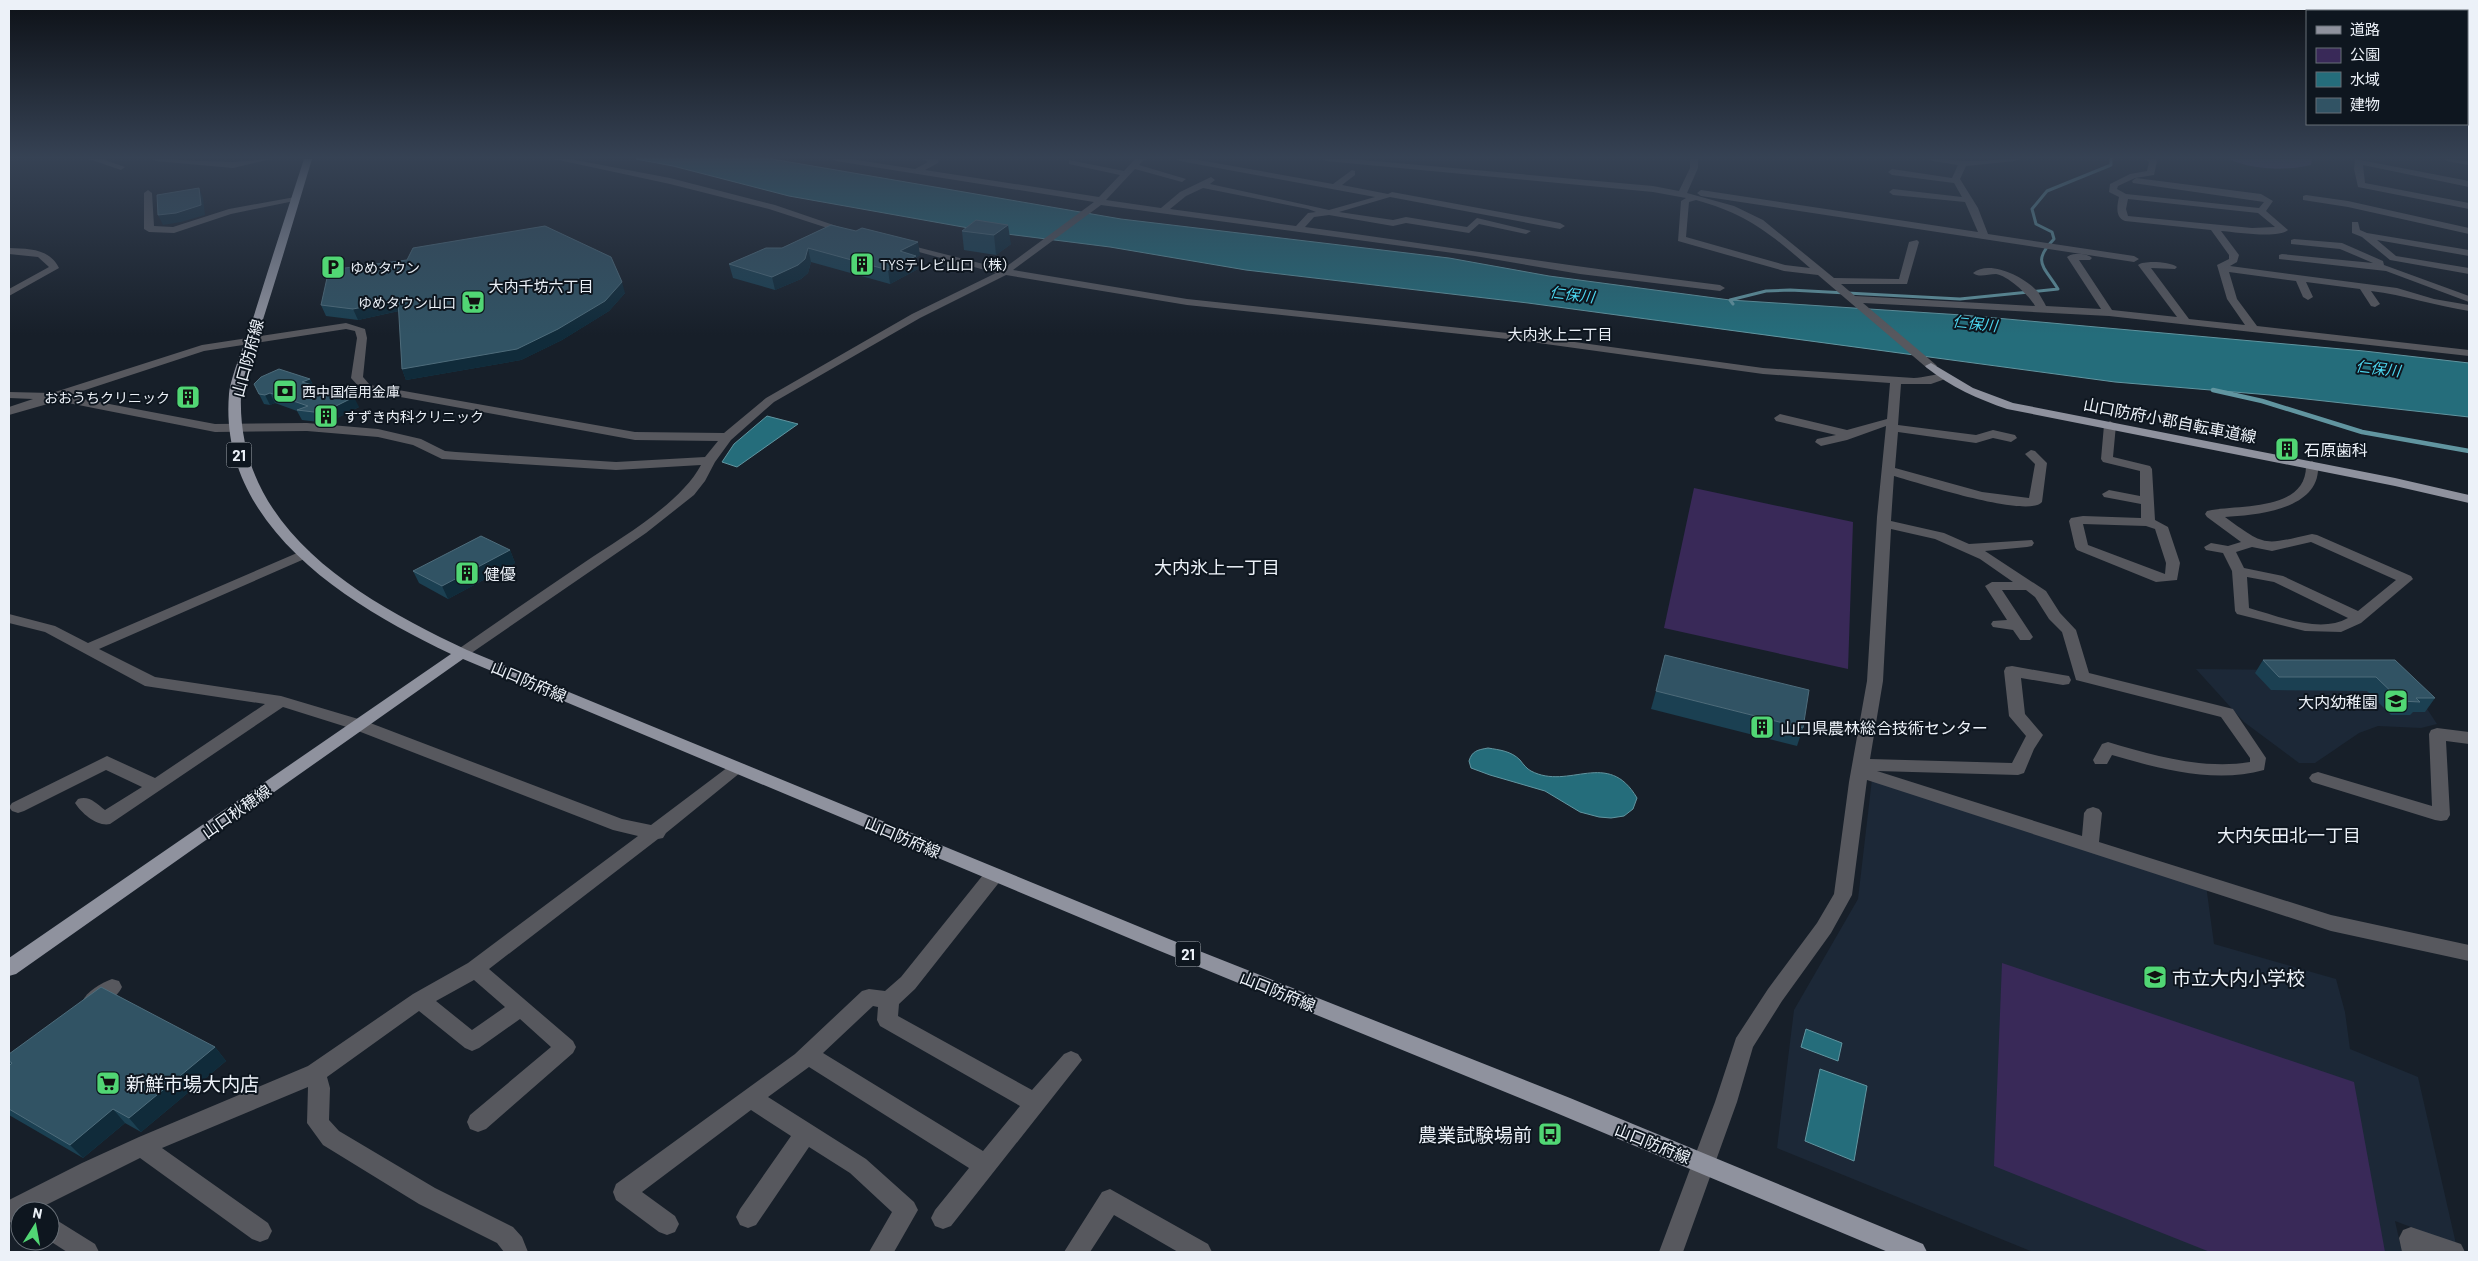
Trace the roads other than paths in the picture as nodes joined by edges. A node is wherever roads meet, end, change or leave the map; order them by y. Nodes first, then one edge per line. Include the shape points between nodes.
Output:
1 (149, 218) edge
2 (211, 218) edge
3 (289, 218) edge
4 (805, 218) edge
5 (1077, 218) edge
6 (1211, 218) edge
7 (1308, 218) edge
8 (1359, 218) edge
9 (1515, 218) edge
10 (1684, 218) edge
11 (1750, 218) edge
12 (1875, 218) edge
13 (1976, 218) edge
14 (2125, 218) edge
15 (2269, 218) edge
16 (2410, 218) edge
17 (2355, 224) dead end
18 (1560, 226) dead end
19 (2214, 227) junction
20 (1297, 230) junction
21 (1526, 231) dead end
22 (2469, 231) edge
23 (858, 234) edge
24 (1984, 235) junction
25 (2365, 235) junction
26 (885, 241) edge
27 (1914, 242) dead end
28 (2294, 242) dead end
29 (9, 251) edge
30 (2469, 253) edge
31 (2282, 257) dead end
32 (2172, 267) dead end
33 (2224, 268) junction
34 (2388, 268) junction
35 (2469, 271) edge
36 (1005, 272) junction
37 (1822, 272) junction
38 (1978, 273) dead end
39 (2300, 279) junction
40 (1832, 281) junction
41 (2364, 287) junction
42 (1720, 288) dead end
43 (9, 292) edge
44 (2318, 292) dead end
45 (2469, 299) edge
46 (1857, 302) junction
47 (2375, 304) dead end
48 (2042, 308) junction
49 (2469, 308) edge
50 (2109, 313) junction
51 (2185, 321) junction
52 (2252, 327) junction
53 (251, 340) junction
54 (2469, 353) edge
55 (1930, 364) joint
56 (1944, 376) junction
57 (1896, 380) junction
58 (9, 395) edge
59 (58, 397) junction
60 (9, 412) edge
61 (1780, 418) dead end
62 (1893, 425) junction
63 (2110, 425) junction
64 (234, 428) junction
65 (1847, 434) junction
66 (727, 436) junction
67 (2011, 438) dead end
68 (1821, 442) dead end
69 (2031, 454) dead end
70 (709, 461) junction
71 (2312, 465) junction
72 (1889, 470) junction
73 (2109, 494) dead end
74 (2469, 500) edge
75 (2146, 501) junction
76 (2148, 522) junction
77 (1885, 524) junction
78 (2027, 543) dead end
79 (2252, 543) junction
80 (2211, 547) dead end
81 (1968, 548) junction
82 (2228, 550) junction
83 (304, 554) junction
84 (2239, 570) junction
85 (2030, 586) junction
86 (2358, 617) junction
87 (9, 618) edge
88 (1998, 624) dead end
89 (88, 648) junction
90 (462, 653) junction
91 (2063, 680) dead end
92 (281, 701) junction
93 (359, 725) junction
94 (2469, 738) edge
95 (2107, 748) dead end
96 (738, 768) junction
97 (1860, 768) junction
98 (2318, 778) dead end
99 (156, 786) junction
100 (84, 803) dead end
101 (18, 807) dead end
102 (2093, 813) dead end
103 (657, 833) junction
104 (2090, 845) junction
105 (994, 874) junction
106 (2469, 953) edge
107 (9, 968) edge
108 (475, 969) junction
109 (112, 987) dead end
110 (420, 1000) junction
111 (889, 1000) junction
112 (520, 1008) junction
113 (80, 1010) edge
114 (807, 1054) junction
115 (1071, 1060) dead end
116 (316, 1073) junction
117 (751, 1098) junction
118 (1035, 1103) junction
119 (478, 1122) dead end
120 (805, 1134) junction
121 (147, 1144) junction
122 (1702, 1163) junction
123 (986, 1165) junction
124 (35, 1201) edge
125 (748, 1217) dead end
126 (943, 1218) dead end
127 (667, 1224) dead end
128 (260, 1231) dead end
129 (60, 1234) edge
130 (87, 1252) edge
131 (516, 1252) edge
132 (881, 1252) edge
133 (1076, 1252) edge
134 (1200, 1252) edge
135 (1671, 1252) edge
136 (1915, 1252) edge
137 (2414, 1252) edge
138 (2453, 1252) edge

1 - 2 street via 149,229 174,230
3 - 53 main road, 山口防府線 / 21
4 - 23 street
5 - 36 street
6 - 20 street
7 - 20 street
8 - 21 street via 1394,223 1406,220 1468,230 1477,221
9 - 18 street
10 - 37 street via 1681,238 1784,268
11 - 37 street via 1764,224
12 - 24 street
13 - 24 street
14 - 19 street
15 - 19 street via 2283,230
16 - 22 street
17 - 25 street via 2355,231
19 - 33 street via 2234,255 2234,260 2222,265
20 - 42 street
24 - 50 street via 2134,259 2136,261 2072,257
25 - 30 street
25 - 35 street via 2393,258
26 - 36 street
27 - 40 street via 1903,282
28 - 34 street via 2342,246
29 - 43 street via 44,255 54,268
31 - 34 street
32 - 51 street via 2143,265
33 - 39 street
33 - 52 street via 2232,299
34 - 45 street
36 - 57 street via 1188,302 1517,337 1763,371
36 - 66 street via 916,316 804,379 770,400
37 - 40 street
38 - 48 street via 2000,271 2031,291
39 - 41 street
39 - 44 street via 2307,294
40 - 46 street
41 - 47 street
41 - 49 street via 2397,291
46 - 48 street
46 - 55 street
48 - 50 street
50 - 51 street
51 - 52 street
52 - 54 street
53 - 59 street via 184,352
53 - 64 main road, 山口防府線 / 21 via 235,393
53 - 66 street via 338,326 353,327 360,329 362,338 357,378 366,388 635,436
55 - 56 main road, 山口防府小郡自転車道線
56 - 57 street via 1931,381
56 - 63 main road, 山口防府小郡自転車道線 via 1994,400
57 - 62 street
58 - 59 street
59 - 60 street
59 - 64 street via 198,426
61 - 65 street via 1808,420
62 - 65 street via 1884,422
62 - 67 street via 1976,439 1993,434
62 - 72 street
63 - 71 main road, 山口防府小郡自転車道線
63 - 75 street via 2107,459 2146,469
64 - 70 street via 307,427 378,433 456,456 616,466
64 - 83 main road, 山口防府線 / 21 via 243,466 254,492 280,530
65 - 68 street
66 - 70 street
69 - 72 street via 2041,463 2035,502 2018,503
70 - 90 street via 699,481 663,514
71 - 74 main road, 山口防府小郡自転車道線
71 - 79 street via 2313,474 2298,498 2270,508 2212,514
72 - 77 street
73 - 75 street
75 - 76 street
76 - 76 street via 2083,520 2076,522 2082,547 2161,579 2172,576 2173,563 2161,526
77 - 81 street via 1939,536
77 - 97 street via 1875,680
78 - 81 street
79 - 82 street
79 - 86 street via 2272,547 2312,538 2406,579
80 - 82 street
81 - 85 street
82 - 84 street
83 - 89 street
83 - 90 main road, 山口防府線 / 21 via 342,588 377,610
84 - 86 street via 2278,580
84 - 86 street via 2242,611 2328,629 2342,627
85 - 88 street via 1992,586 2022,632
85 - 95 street via 2041,594 2054,616 2069,630 2082,676 2226,713 2258,758 2258,766 2242,770 2186,765
87 - 89 street via 50,629
89 - 92 street via 151,682
90 - 93 main road, 山口秋穂線
90 - 96 main road, 山口防府線 / 21
91 - 97 street via 2012,671 2017,716 2035,735 2018,769
92 - 93 street
92 - 99 street
93 - 103 street via 619,825
93 - 107 main road, 山口秋穂線
94 - 98 street via 2438,734 2441,814
96 - 103 street
96 - 105 main road, 山口防府線 / 21
97 - 104 street
97 - 122 street via 1843,895 1824,928 1743,1044 1726,1102
99 - 100 street via 104,819
99 - 101 street via 108,762
102 - 104 street
103 - 108 street
104 - 106 street via 2331,923
105 - 111 street via 908,983
105 - 122 main road, 山口防府線 / 21
108 - 110 street
108 - 112 street
109 - 113 street
110 - 112 street via 472,1042
110 - 116 street
111 - 114 street via 870,997
111 - 118 street via 888,1020
112 - 119 street via 566,1047
114 - 117 street
114 - 123 street
115 - 118 street
116 - 121 street
116 - 131 street via 318,1122 331,1138 427,1196 505,1235
117 - 120 street
117 - 127 street via 624,1192
118 - 123 street
120 - 125 street
120 - 132 street via 858,1166 906,1210
121 - 124 street via 90,1170
121 - 128 street via 148,1151
122 - 135 street
122 - 136 main road, 山口防府線 / 21
123 - 126 street
129 - 130 street
133 - 134 street via 1110,1200
137 - 138 street via 2411,1238

